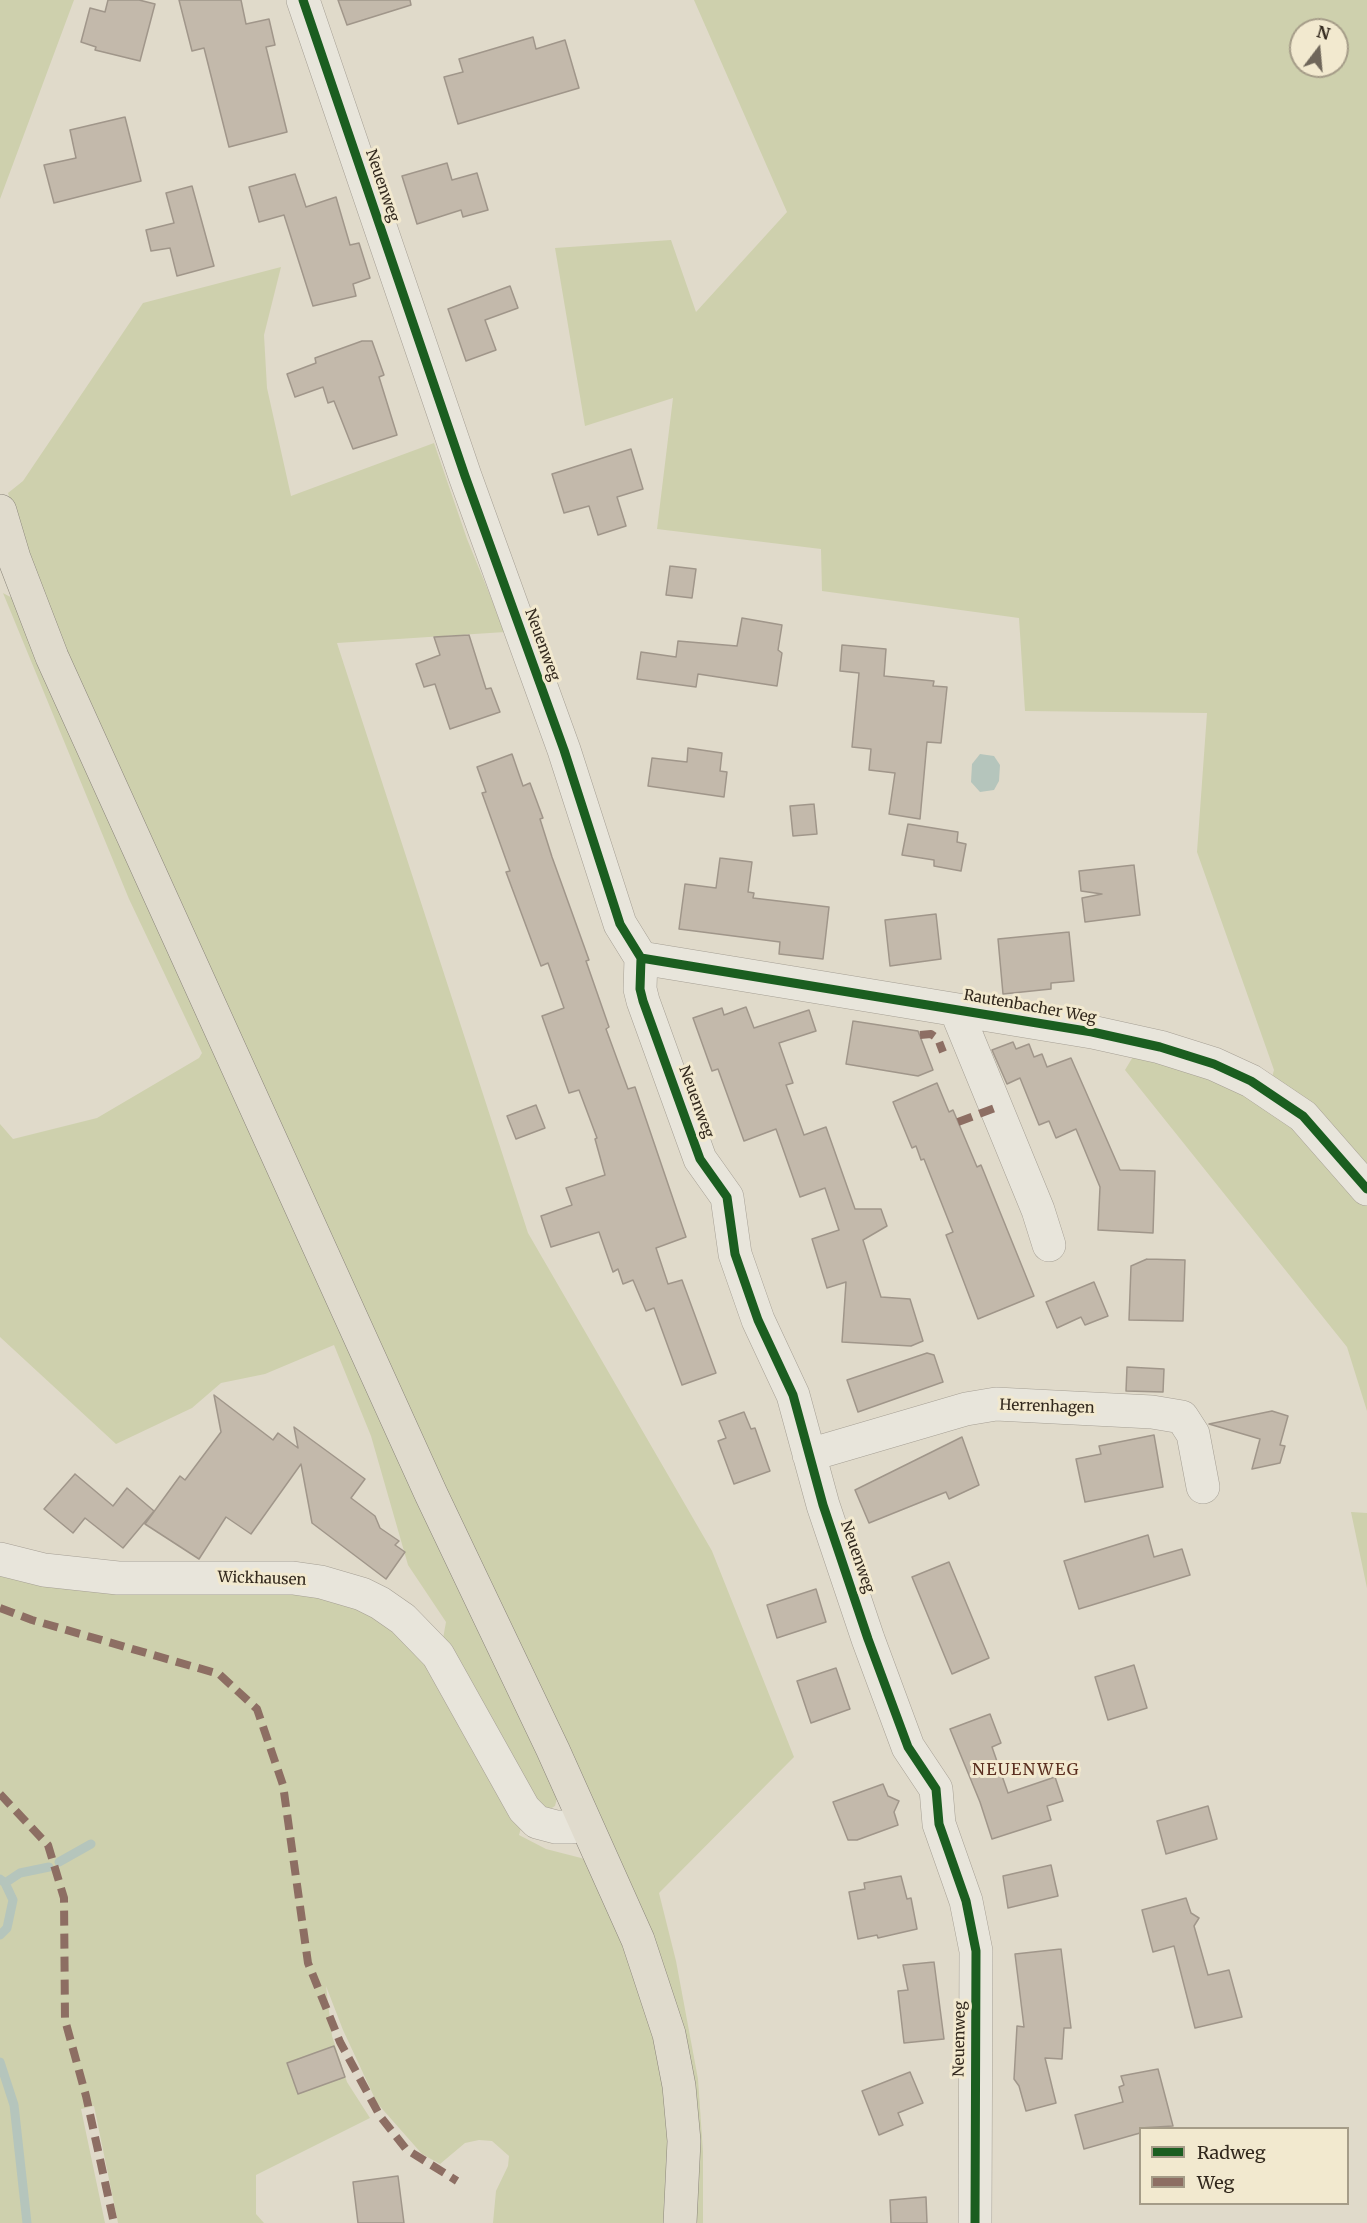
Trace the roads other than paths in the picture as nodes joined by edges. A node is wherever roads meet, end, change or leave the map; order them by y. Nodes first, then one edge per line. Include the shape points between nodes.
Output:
1 (303, 0) edge
2 (0, 511) edge
3 (7, 561) edge
4 (641, 958) junction
5 (956, 1010) junction
6 (1367, 1189) edge
7 (1049, 1245) dead end
8 (809, 1455) junction
9 (1203, 1487) dead end
10 (0, 1559) edge
11 (585, 1823) junction
12 (680, 2223) edge
13 (975, 2223) edge

1 - 4 street, Neuenweg via 465,476 564,750 620,924
2 - 3 main road
3 - 11 main road via 426,1484
4 - 5 street, Rautenbacher Weg
4 - 8 street, Neuenweg via 640,989 644,1002 700,1159 727,1197 735,1254 758,1320 793,1395
5 - 6 street, Rautenbacher Weg via 1103,1035 1214,1064 1251,1081 1302,1116
5 - 7 street, Rautenbacher Weg
8 - 9 street, Herrenhagen via 966,1409 996,1404 1152,1412 1182,1417 1193,1434
8 - 13 street, Neuenweg via 908,1748 936,1789 944,1840 974,1934
10 - 11 street, Wickhausen via 44,1570 118,1578 293,1578 331,1584 380,1603 414,1629 438,1655 525,1809 537,1822 556,1827
11 - 12 main road via 638,1940 674,2054 683,2133

